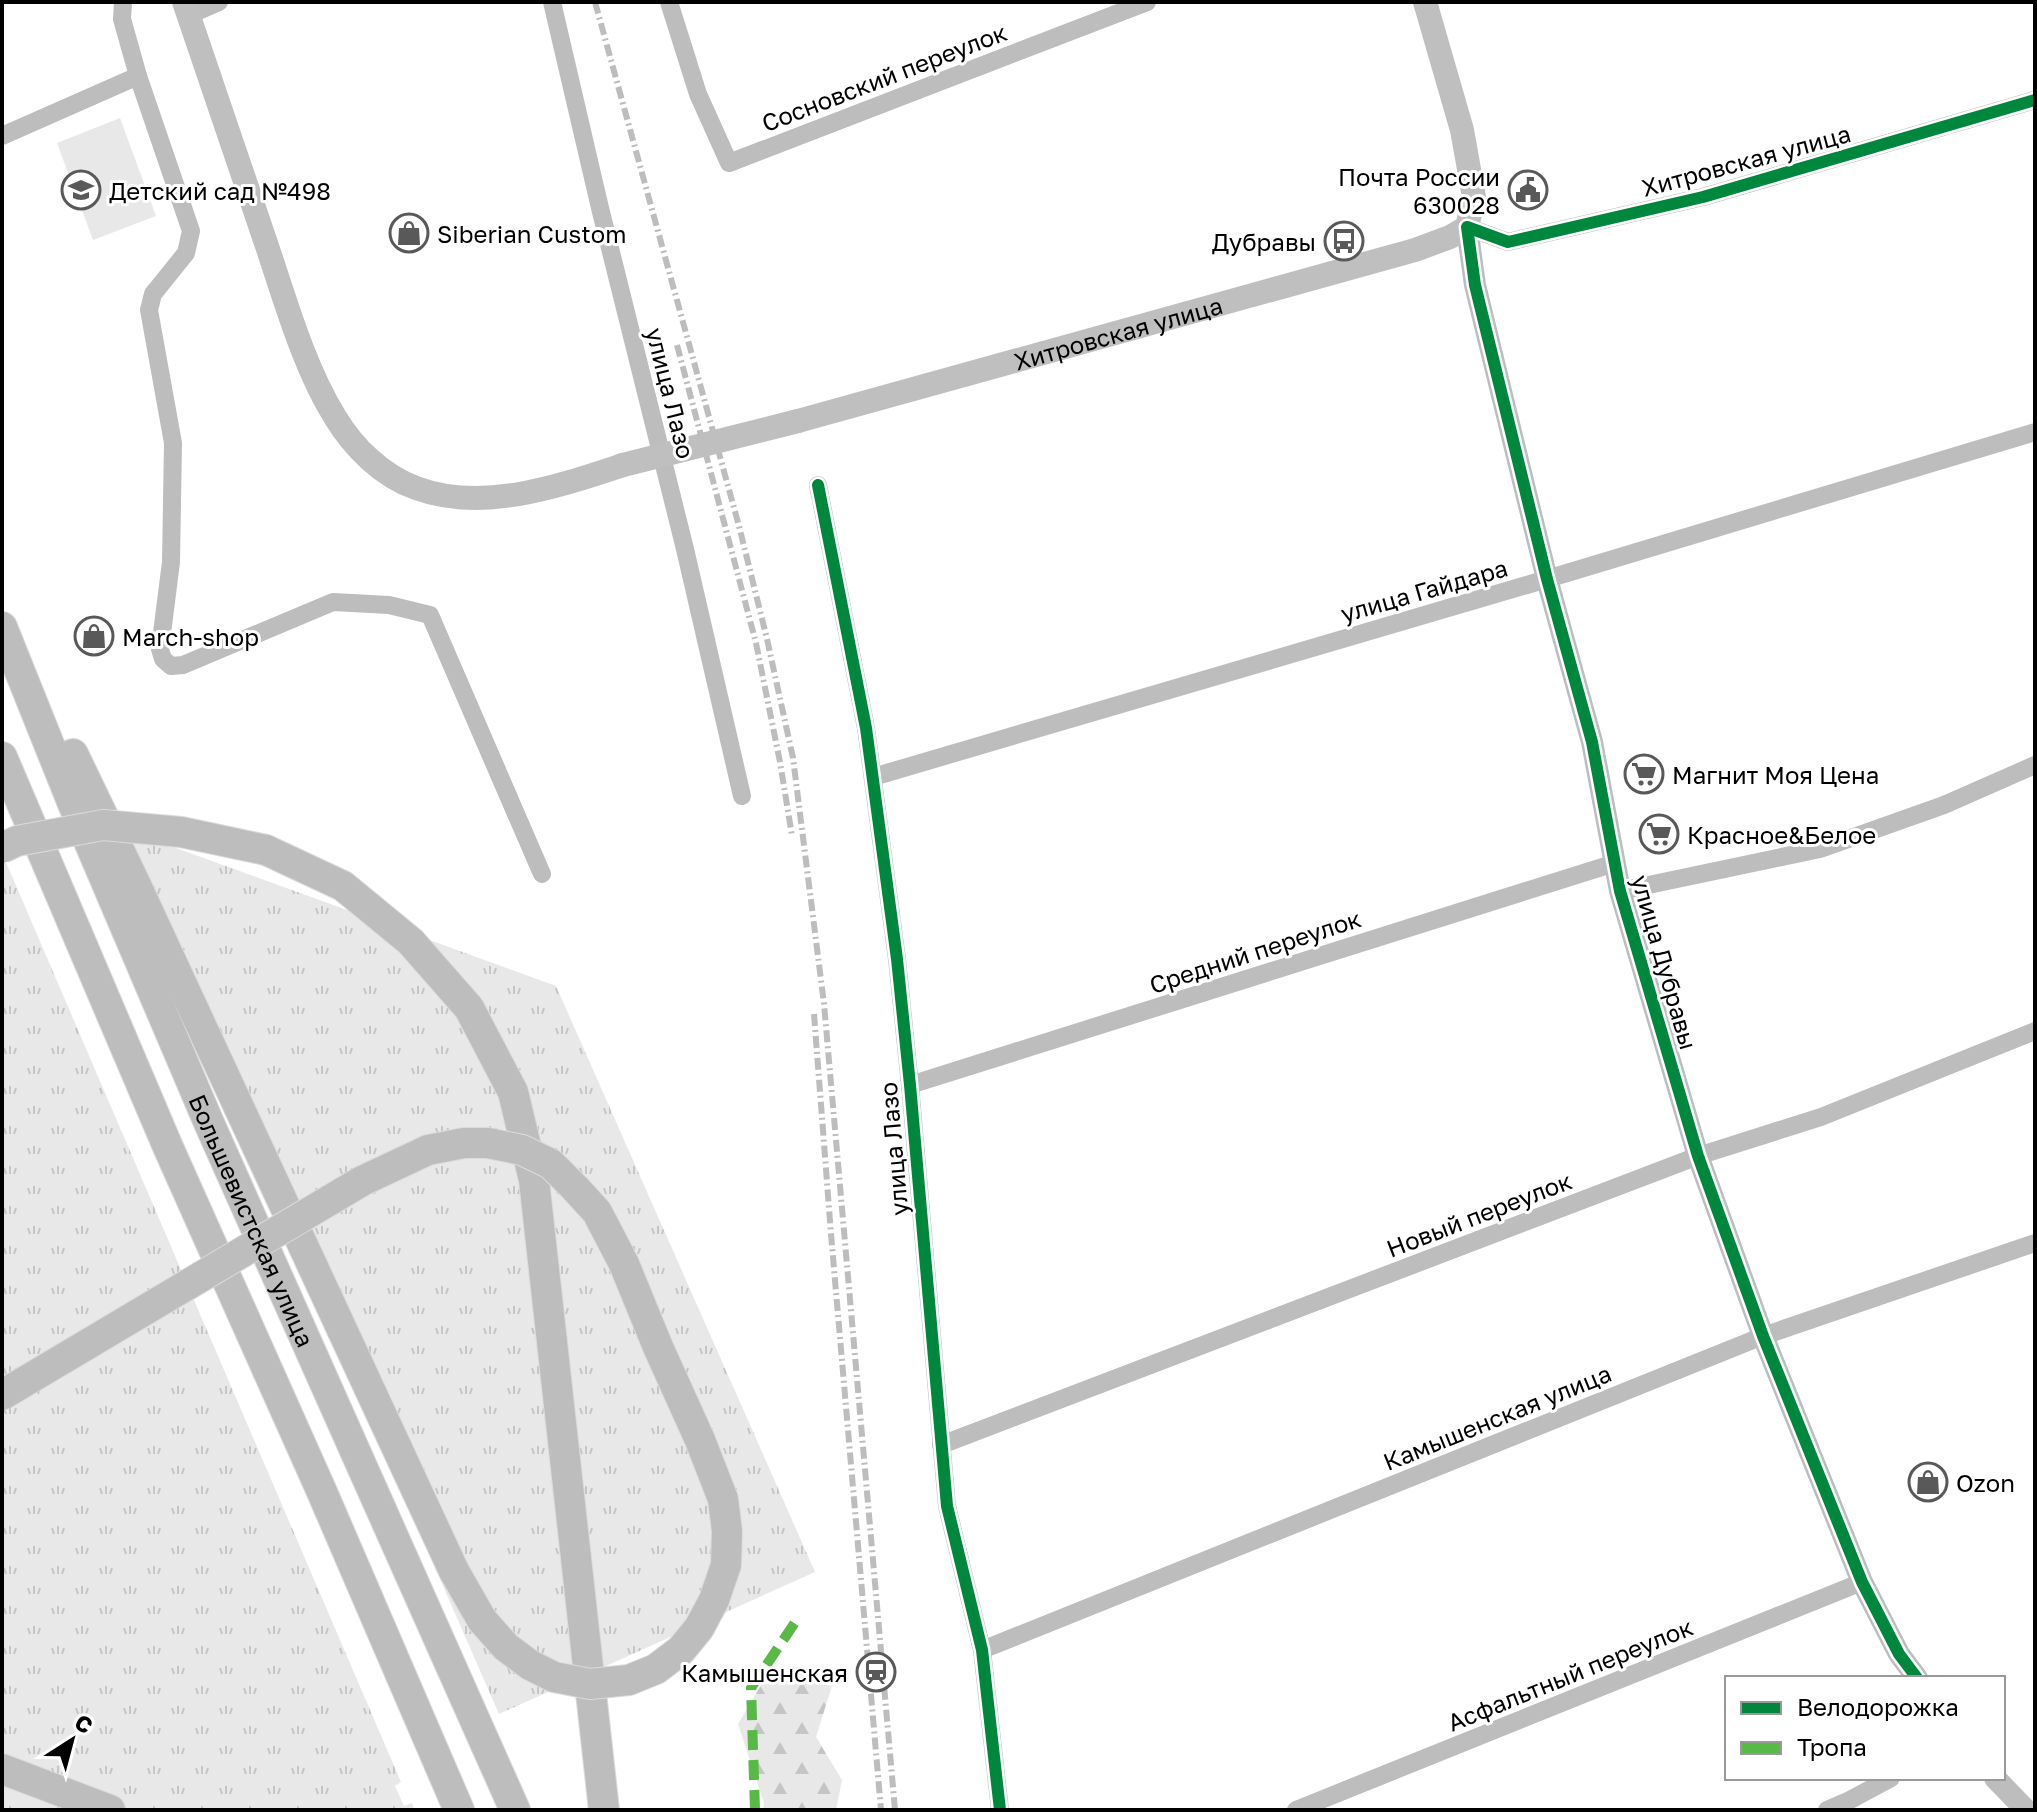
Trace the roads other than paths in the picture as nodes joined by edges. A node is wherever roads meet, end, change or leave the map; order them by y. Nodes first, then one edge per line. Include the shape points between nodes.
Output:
1 (123, 2) edge
2 (219, 2) edge
3 (552, 2) edge
4 (669, 2) edge
5 (1147, 2) edge
6 (1425, 2) edge
7 (187, 9) edge
8 (138, 76) junction
9 (2035, 100) edge
10 (2, 136) edge
11 (1467, 227) junction
12 (2035, 432) edge
13 (818, 485) dead end
14 (1547, 579) junction
15 (2, 608) edge
16 (2, 627) edge
17 (2, 757) edge
18 (2035, 765) edge
19 (873, 777) junction
20 (742, 796) dead end
21 (2, 848) edge
22 (1615, 863) junction
23 (542, 874) dead end
24 (1620, 891) junction
25 (2035, 1031) edge
26 (910, 1085) junction
27 (1698, 1156) junction
28 (2035, 1243) edge
29 (1763, 1336) junction
30 (2, 1395) edge
31 (941, 1445) junction
32 (1862, 1582) junction
33 (982, 1650) junction
34 (1916, 1676) edge
35 (2, 1769) edge
36 (1887, 1780) edge
37 (1997, 1780) edge
38 (110, 1810) edge
39 (459, 1810) edge
40 (515, 1810) edge
41 (604, 1810) edge
42 (1000, 1810) edge
43 (1296, 1810) edge
44 (1827, 1810) edge
45 (2026, 1810) edge

1 - 8 street via 122,19
2 - 7 street
3 - 20 street, улица Лазо
4 - 5 street, Сосновский переулок via 698,94 729,163
6 - 11 main road, улица Дубравы via 1462,130 1474,197
7 - 11 main road, Хитровская улица, bridge via 317,384 336,419 369,459 392,476 438,494 505,495 571,482 1415,250
8 - 10 street
8 - 23 street via 191,231 186,253 153,294 149,310 173,443 163,659 171,666 183,665 333,602 389,605 430,615
9 - 11 street, Хитровская улица via 1703,197 1508,242
11 - 14 street, улица Дубравы via 1475,285
12 - 14 street, улица Гайдара
13 - 19 street, улица Лазо
14 - 19 street, улица Гайдара
14 - 22 street, улица Дубравы via 1592,742
15 - 30 highway, bridge via 142,897 454,1571 482,1620 506,1647 554,1677 590,1684 629,1680 681,1650 714,1600 726,1565 723,1499 624,1264 597,1212 551,1164 522,1150 464,1143 428,1150 362,1181
16 - 40 highway, Большевистская улица via 209,1123
17 - 39 highway, Большевистская улица
18 - 24 street via 1944,805 1820,849
19 - 26 street, улица Лазо
21 - 41 highway, bridge via 103,825 181,832 266,850 343,886 411,942 469,1008 513,1092 534,1180
22 - 24 street, улица Дубравы
22 - 26 street, Средний переулок
24 - 27 street, улица Дубравы
25 - 27 street, Новый переулок via 1821,1117
26 - 31 street, улица Лазо
27 - 29 street, улица Дубравы
27 - 31 street, Новый переулок
28 - 29 street, Камышенская улица
29 - 32 street, улица Дубравы
29 - 33 street, Камышенская улица
31 - 33 street, улица Лазо via 947,1506
32 - 34 street, улица Дубравы
32 - 43 street, Асфальтный переулок
33 - 42 street, улица Лазо
35 - 38 highway
36 - 44 street
37 - 45 street

